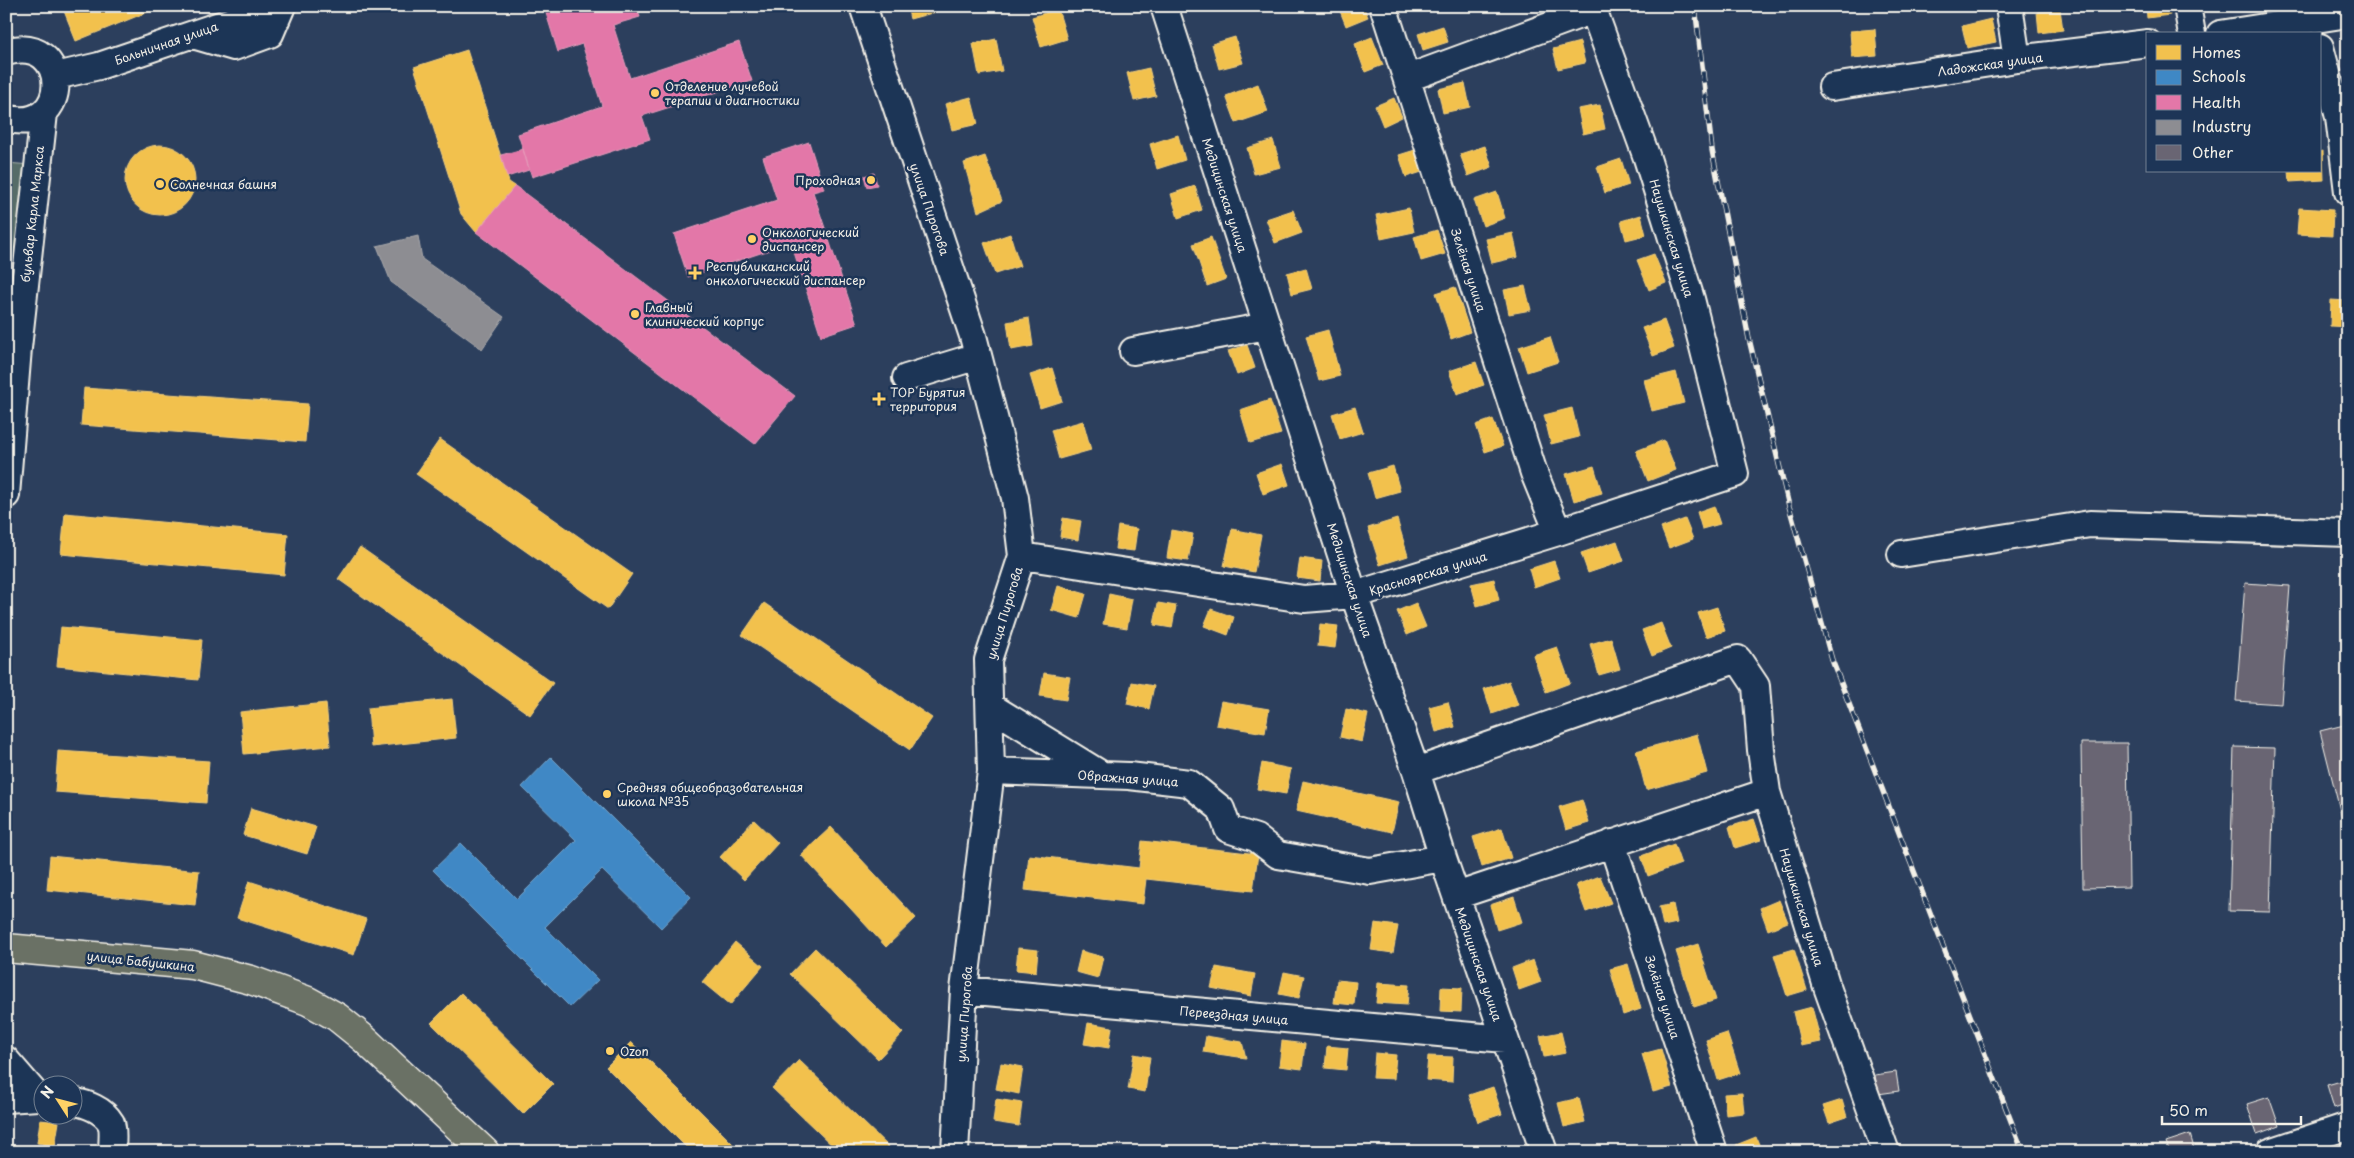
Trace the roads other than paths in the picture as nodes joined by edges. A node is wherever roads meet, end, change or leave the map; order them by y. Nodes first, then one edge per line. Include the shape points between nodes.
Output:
1 (276, 6) edge
2 (282, 6) edge
3 (863, 6) edge
4 (1164, 6) edge
5 (1383, 6) edge
6 (2009, 6) edge
7 (2187, 6) edge
8 (1593, 8) edge
9 (2348, 14) edge
10 (2315, 27) edge
11 (2192, 32) edge
12 (2247, 32) edge
13 (193, 35) junction
14 (2146, 43) edge
15 (12, 46) edge
16 (2322, 54) edge
17 (2016, 59) junction
18 (56, 76) junction
19 (1408, 78) junction
20 (1832, 87) dead end
21 (44, 113) junction
22 (6, 118) edge
23 (2348, 192) edge
24 (1267, 326) junction
25 (1133, 351) dead end
26 (978, 356) junction
27 (906, 378) dead end
28 (8, 460) edge
29 (1735, 474) joint
30 (6, 495) edge
31 (1558, 532) junction
32 (2348, 533) edge
33 (1901, 554) dead end
34 (1022, 556) junction
35 (1354, 595) junction
36 (990, 706) junction
37 (991, 770) junction
38 (1416, 771) junction
39 (1102, 775) junction
40 (1767, 792) junction
41 (1612, 843) junction
42 (1443, 858) junction
43 (1456, 896) junction
44 (6, 948) edge
45 (964, 990) junction
46 (1504, 1039) junction
47 (6, 1060) edge
48 (32, 1088) edge
49 (32, 1097) edge
50 (6, 1099) edge
51 (82, 1103) edge
52 (2347, 1127) edge
53 (112, 1152) edge
54 (485, 1152) edge
55 (955, 1152) edge
56 (1544, 1152) edge
57 (1714, 1152) edge
58 (1886, 1152) edge
59 (2270, 1152) edge

1 - 13 street, Больничная улица
2 - 13 street via 270,34 234,47
3 - 26 street, улица Пирогова
4 - 24 street, Медицинская улица
5 - 19 street, Зелёная улица
6 - 17 street
7 - 11 street
8 - 19 street
8 - 29 street, Наушкинская улица via 1647,158 1691,299
9 - 10 street
10 - 12 street
13 - 18 street, Больничная улица via 99,66
14 - 17 street, Ладожская улица
15 - 18 street via 36,52 45,58
16 - 23 street via 2339,117
17 - 20 street, Ладожская улица
18 - 21 street via 55,96
19 - 31 street, Зелёная улица via 1534,472
21 - 22 street via 26,121
21 - 28 street, бульвар Карла Маркса
24 - 25 street
24 - 35 street, Медицинская улица
26 - 27 street
26 - 34 street, улица Пирогова via 1015,498
28 - 30 street, бульвар Карла Маркса
29 - 31 street, Красноярская улица
31 - 35 street, Красноярская улица
32 - 33 street via 2090,524
34 - 35 street, Красноярская улица via 1304,598
34 - 36 street, улица Пирогова via 988,660
35 - 38 street, Медицинская улица
36 - 37 street, улица Пирогова
36 - 39 street
37 - 39 street, Овражная улица
37 - 45 street, улица Пирогова
38 - 40 street, Наушкинская улица via 1738,659 1756,686
38 - 42 street, Медицинская улица
39 - 42 street, Овражная улица via 1189,783 1221,809 1228,829 1256,838 1278,855 1370,870
40 - 41 street
40 - 58 street, Наушкинская улица via 1827,987
41 - 43 street
41 - 57 street, Зелёная улица
42 - 43 street, Медицинская улица
43 - 46 street, Медицинская улица
44 - 54 main road, улица Бабушкина via 193,965 251,980 308,1001 337,1017 363,1038
45 - 46 street, Переездная улица
45 - 55 street, улица Пирогова
46 - 56 street, Медицинская улица
47 - 48 street
49 - 50 street
51 - 53 street via 100,1110 112,1124
52 - 59 street

